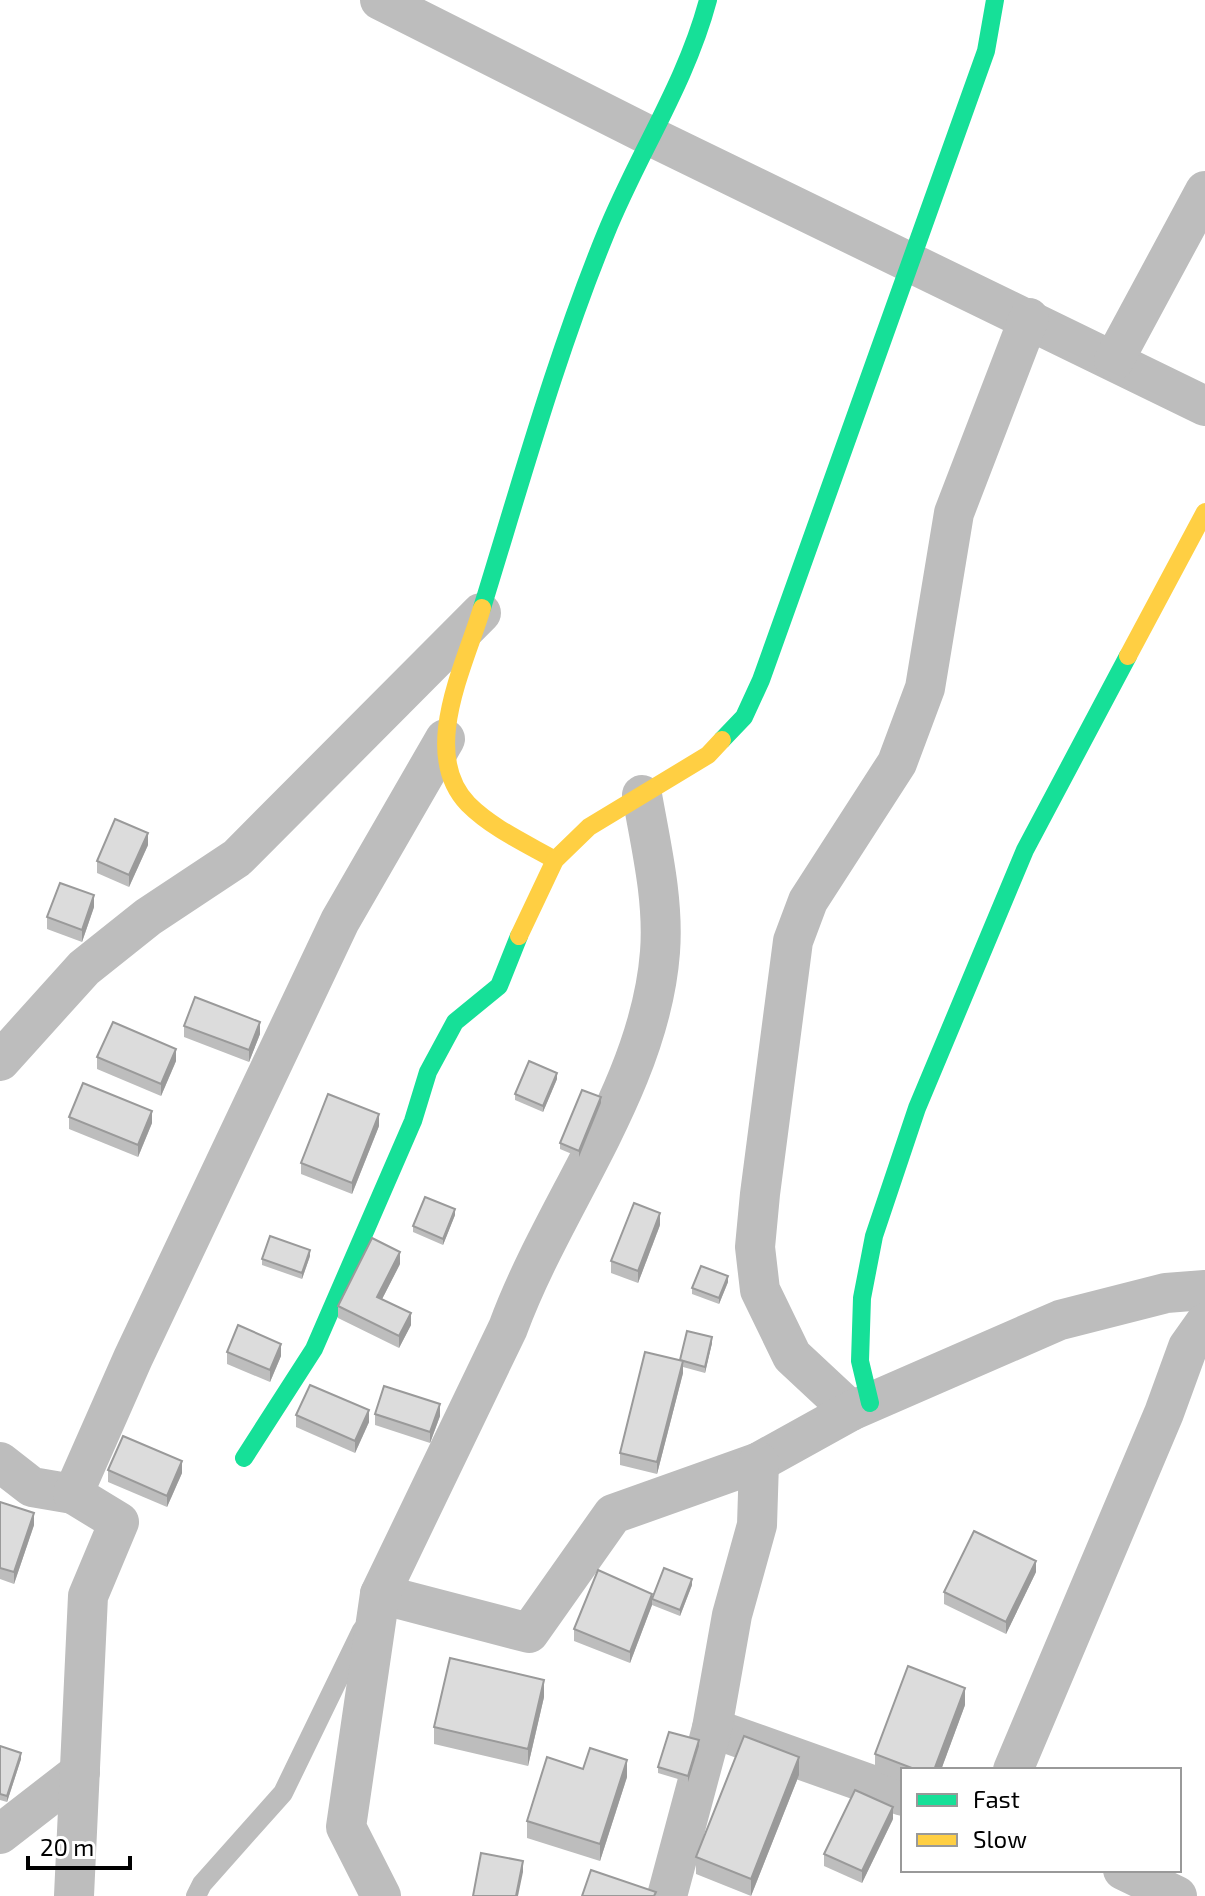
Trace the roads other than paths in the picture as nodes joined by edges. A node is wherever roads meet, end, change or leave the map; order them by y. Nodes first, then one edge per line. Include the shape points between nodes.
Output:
1 (380, 0) edge
2 (708, 0) edge
3 (995, 0) edge
4 (652, 137) junction
5 (1205, 191) edge
6 (911, 261) junction
7 (1029, 318) junction
8 (1114, 360) junction
9 (1205, 406) edge
10 (1205, 512) edge
11 (481, 613) junction
12 (445, 739) junction
13 (642, 795) junction
14 (555, 860) junction
15 (0, 1061) edge
16 (1205, 1290) edge
17 (1205, 1323) edge
18 (860, 1407) junction
19 (244, 1458) dead end
20 (0, 1462) edge
21 (759, 1462) junction
22 (73, 1494) junction
23 (380, 1594) junction
24 (712, 1728) junction
25 (1014, 1768) edge
26 (80, 1772) junction
27 (901, 1795) edge
28 (0, 1834) edge
29 (1127, 1872) edge
30 (74, 1896) edge
31 (196, 1896) edge
32 (381, 1896) edge
33 (667, 1896) edge
34 (1177, 1896) edge

1 - 4 street
2 - 4 street via 695,49
3 - 6 street via 986,51
4 - 6 street
4 - 11 street via 567,329
5 - 8 street
6 - 7 street
6 - 13 street via 744,717 708,755
7 - 8 street
7 - 18 street via 954,513 925,688 897,763 808,901 793,941 760,1194 755,1247 760,1290 792,1356
8 - 9 street
10 - 18 street via 1025,850 917,1108 874,1236 862,1298
11 - 12 street
11 - 15 street via 237,858 148,917 84,968
12 - 14 street via 444,764 468,805
12 - 22 street via 340,921
13 - 14 street via 589,827
13 - 23 street via 657,878 660,951 650,1015 565,1210 523,1287
14 - 19 street via 499,986 455,1022 428,1072 413,1121 314,1349
16 - 18 street via 1166,1293 1060,1320
17 - 25 street via 1188,1347
18 - 21 street
20 - 22 street via 32,1487
21 - 23 street via 613,1514 529,1633
21 - 24 street via 757,1525 732,1615
22 - 26 street via 119,1522 88,1596
23 - 31 lane via 283,1793
23 - 32 street via 346,1827
24 - 27 street
24 - 33 street
26 - 28 street
26 - 30 street
29 - 34 street

